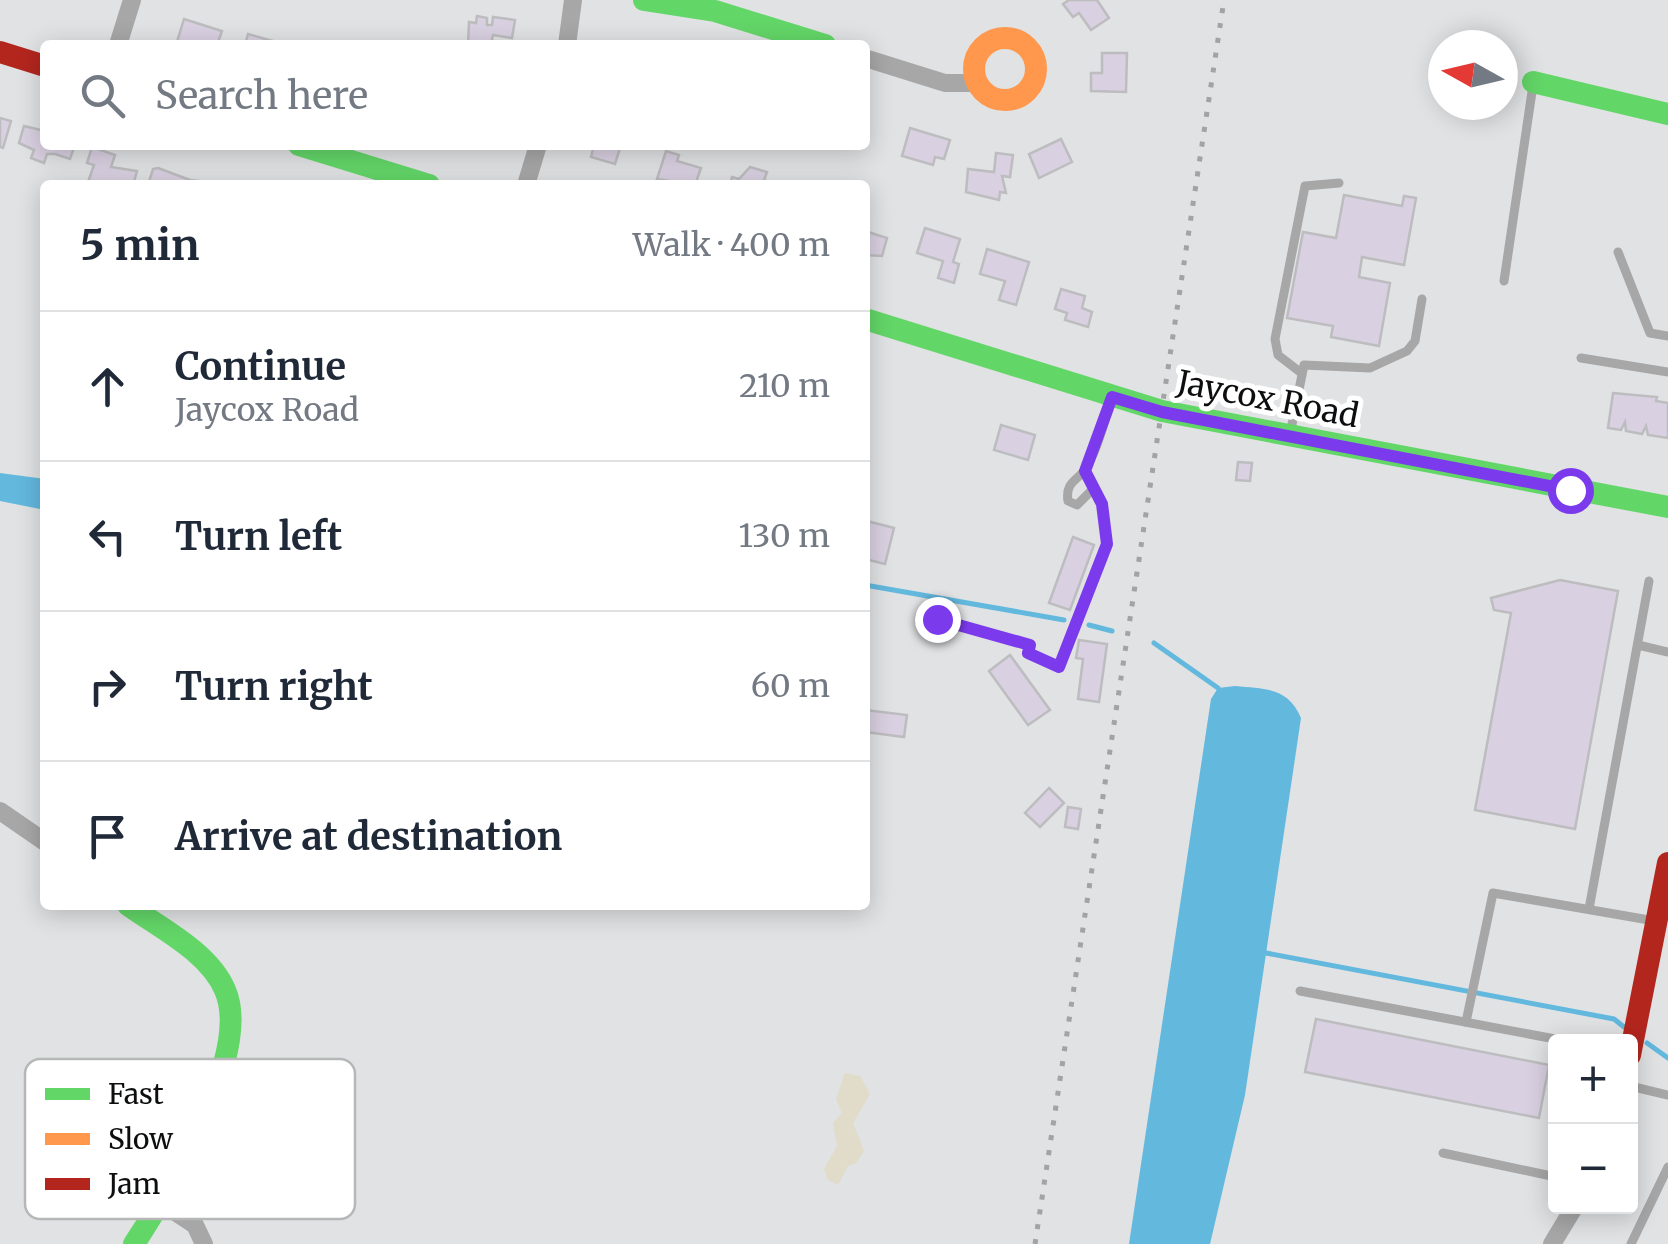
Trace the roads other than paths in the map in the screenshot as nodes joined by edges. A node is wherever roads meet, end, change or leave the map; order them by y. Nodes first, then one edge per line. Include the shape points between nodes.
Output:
1 (132, 0) edge
2 (573, 0) edge
3 (644, 0) edge
4 (120, 40) edge
5 (567, 40) edge
6 (810, 40) edge
7 (0, 52) edge
8 (870, 60) edge
9 (40, 64) edge
10 (977, 82) dead end
11 (1533, 82) joint
12 (1668, 114) edge
13 (316, 150) edge
14 (536, 150) edge
15 (413, 180) edge
16 (528, 180) edge
17 (1339, 183) dead end
18 (1618, 252) dead end
19 (1504, 281) dead end
20 (1422, 299) dead end
21 (870, 322) edge
22 (1668, 336) edge
23 (1582, 358) dead end
24 (1300, 372) junction
25 (1668, 372) edge
26 (1112, 397) junction
27 (1290, 436) junction
28 (1085, 471) junction
29 (1092, 490) junction
30 (1668, 507) edge
31 (1649, 582) dead end
32 (920, 615) dead end
33 (1638, 646) junction
34 (1668, 652) edge
35 (0, 811) edge
36 (40, 839) edge
37 (1668, 863) edge
38 (1589, 909) junction
39 (135, 910) edge
40 (1658, 922) junction
41 (1300, 991) dead end
42 (1466, 1022) junction
43 (1635, 1034) edge
44 (1548, 1038) edge
45 (223, 1059) edge
46 (1638, 1088) edge
47 (1668, 1094) edge
48 (1443, 1153) dead end
49 (1668, 1168) edge
50 (1548, 1176) edge
51 (1570, 1214) edge
52 (152, 1219) edge
53 (188, 1219) edge
54 (134, 1244) edge
55 (204, 1244) edge
56 (1552, 1244) edge
57 (1631, 1244) edge

1 - 4 street
2 - 5 street
3 - 6 street via 715,11
7 - 9 street
8 - 10 street via 945,83
11 - 12 street
11 - 19 lane
13 - 15 street
14 - 16 street
17 - 24 lane via 1304,186 1275,339 1278,356
18 - 22 lane via 1650,334
20 - 24 lane via 1407,351 1370,368 1312,362
21 - 26 street, Jaycox Road
23 - 25 lane
24 - 27 lane
26 - 27 street, Jaycox Road
26 - 28 lane
27 - 30 street, Jaycox Road
28 - 29 lane
28 - 29 lane via 1073,478 1068,501 1077,505
29 - 32 lane via 1108,524 1107,544 1059,667 1028,653 1030,645
31 - 33 lane
33 - 34 lane
33 - 38 lane
35 - 36 street
37 - 40 street
38 - 40 lane
38 - 42 lane via 1493,893
39 - 45 street via 209,966 232,1009
40 - 43 street
41 - 42 lane
42 - 44 lane
46 - 47 lane
48 - 50 lane
49 - 57 lane
51 - 56 street
52 - 54 street
53 - 55 street

